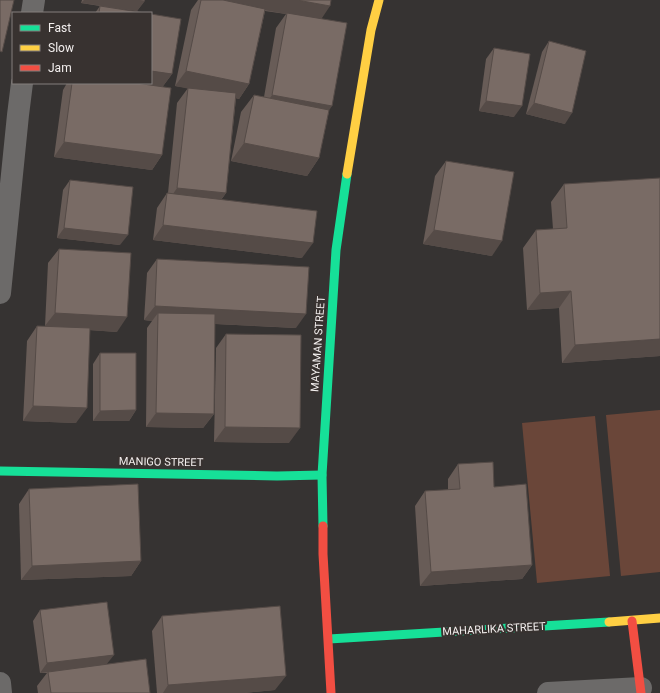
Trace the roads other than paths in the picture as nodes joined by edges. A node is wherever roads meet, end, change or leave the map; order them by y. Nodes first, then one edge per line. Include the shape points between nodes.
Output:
1 (34, 0) edge
2 (379, 0) edge
3 (32, 12) edge
4 (22, 84) edge
5 (9, 114) edge
6 (0, 293) edge
7 (0, 472) edge
8 (322, 475) junction
9 (660, 618) edge
10 (632, 621) junction
11 (329, 639) junction
12 (0, 683) edge
13 (641, 690) edge
14 (1, 693) edge
15 (331, 693) edge
16 (548, 693) edge

1 - 3 street
2 - 8 street, MAYAMAN STREET via 356,109 336,250
4 - 5 street
5 - 6 street
7 - 8 street, MANIGO STREET
8 - 11 street, MAYAMAN STREET via 323,554
9 - 10 street, MAHARLIKA STREET
10 - 11 street, MAHARLIKA STREET
10 - 13 street
11 - 15 street, MAYAMAN STREET
12 - 14 street
13 - 16 street

